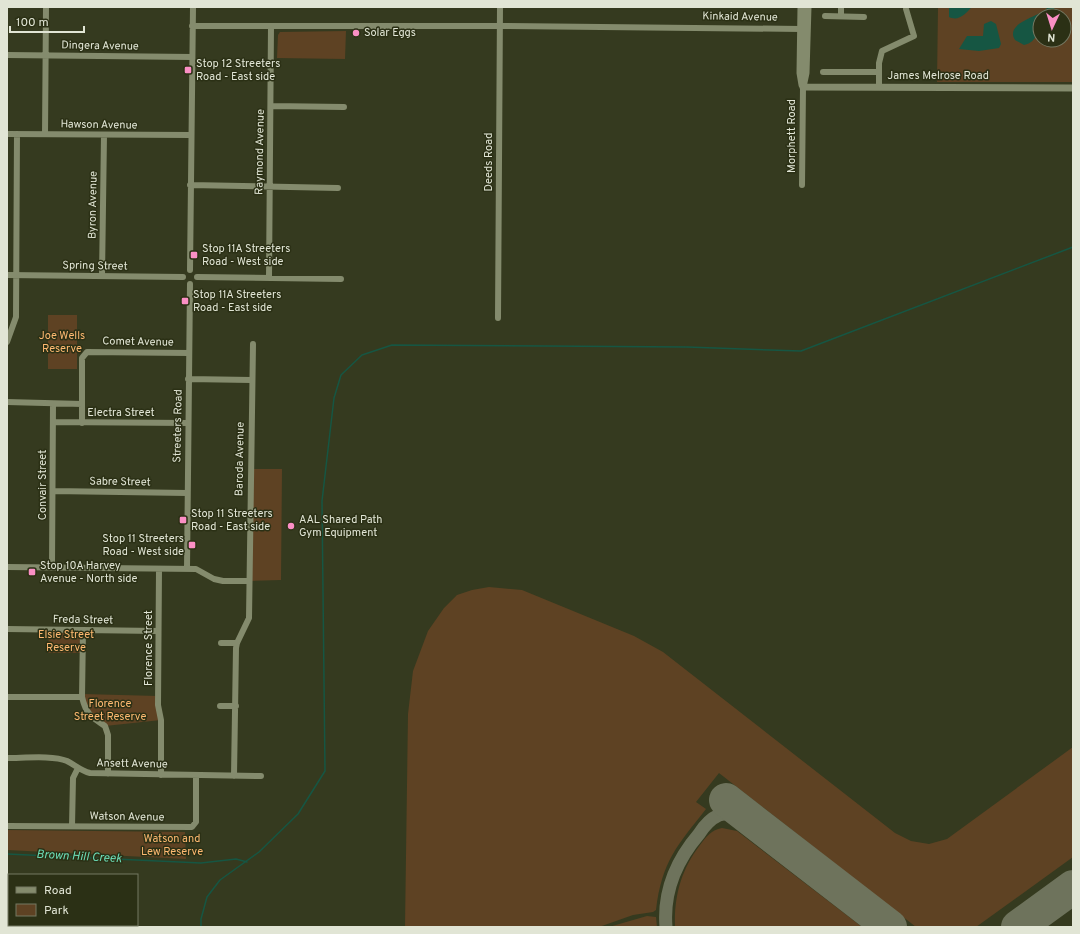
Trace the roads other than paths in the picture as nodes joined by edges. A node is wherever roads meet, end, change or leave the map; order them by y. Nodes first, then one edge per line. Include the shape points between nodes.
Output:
1 (46, 7) edge
2 (192, 7) edge
3 (500, 7) edge
4 (801, 7) edge
5 (808, 7) edge
6 (841, 7) edge
7 (906, 9) dead end
8 (841, 15) junction
9 (825, 16) dead end
10 (864, 17) dead end
11 (192, 26) junction
12 (271, 26) junction
13 (500, 26) junction
14 (804, 29) junction
15 (7, 55) edge
16 (46, 55) junction
17 (192, 57) junction
18 (823, 72) dead end
19 (879, 72) junction
20 (803, 87) junction
21 (879, 87) junction
22 (1073, 88) edge
23 (271, 106) junction
24 (344, 107) dead end
25 (7, 134) edge
26 (17, 134) junction
27 (45, 134) junction
28 (104, 135) junction
29 (191, 135) junction
30 (190, 185) junction
31 (802, 185) dead end
32 (270, 188) junction
33 (338, 188) dead end
34 (190, 270) junction
35 (7, 275) edge
36 (15, 275) junction
37 (102, 276) junction
38 (183, 277) junction
39 (197, 277) junction
40 (269, 278) junction
41 (342, 279) dead end
42 (190, 284) junction
43 (498, 318) dead end
44 (7, 342) edge
45 (253, 344) dead end
46 (189, 353) junction
47 (188, 379) junction
48 (251, 380) junction
49 (7, 402) edge
50 (53, 404) junction
51 (82, 404) junction
52 (53, 422) junction
53 (82, 423) junction
54 (188, 424) junction
55 (53, 491) junction
56 (187, 493) junction
57 (7, 567) edge
58 (52, 567) junction
59 (187, 569) junction
60 (159, 570) junction
61 (249, 581) junction
62 (7, 629) edge
63 (83, 630) junction
64 (158, 631) junction
65 (221, 642) dead end
66 (237, 643) junction
67 (7, 697) edge
68 (82, 698) junction
69 (220, 706) dead end
70 (236, 706) junction
71 (7, 758) edge
72 (78, 768) junction
73 (108, 774) junction
74 (161, 775) junction
75 (196, 775) junction
76 (234, 776) junction
77 (261, 776) dead end
78 (7, 826) edge
79 (72, 826) junction

1 - 16 street
2 - 11 street
3 - 13 street, Deeds Road
4 - 14 street, Morphett Road
5 - 14 street, Morphett Road
6 - 8 street
7 - 19 street via 914,36 882,51
8 - 9 street
8 - 10 street
11 - 12 street, Kinkaid Avenue
11 - 17 street
12 - 13 street, Kinkaid Avenue
12 - 23 street, Raymond Avenue
13 - 14 street, Kinkaid Avenue
13 - 43 street, Deeds Road
14 - 20 street, Morphett Road via 800,73
15 - 16 street, Dingera Avenue
16 - 17 street, Dingera Avenue
16 - 27 street
17 - 29 street
18 - 19 street
19 - 21 street
20 - 21 street, James Melrose Road
20 - 31 street, Morphett Road
21 - 22 street, James Melrose Road
23 - 24 street
23 - 32 street, Raymond Avenue
25 - 26 street, Hawson Avenue
26 - 27 street, Hawson Avenue
26 - 36 street
27 - 28 street, Hawson Avenue
28 - 29 street, Hawson Avenue
28 - 37 street, Byron Avenue
29 - 30 street
30 - 32 street
30 - 34 street
32 - 33 street
32 - 40 street, Raymond Avenue
34 - 38 street via 184,273
34 - 39 street via 195,272
35 - 36 street, Spring Street
36 - 37 street, Spring Street
36 - 44 street via 16,317
37 - 38 street, Spring Street
38 - 42 street via 185,282
39 - 40 street
39 - 42 street
40 - 41 street
42 - 46 street, Streeters Road
45 - 48 street, Baroda Avenue
46 - 47 street, Streeters Road
46 - 51 street, Comet Avenue via 87,352 82,358
47 - 48 street
47 - 54 street, Streeters Road
48 - 61 street, Baroda Avenue
49 - 50 street
50 - 51 street
50 - 52 street, Convair Street
51 - 53 street, Comet Avenue
52 - 53 street, Electra Street
52 - 55 street, Convair Street
53 - 54 street, Electra Street
54 - 56 street, Streeters Road
55 - 56 street, Sabre Street
55 - 58 street, Convair Street
56 - 59 street, Streeters Road
57 - 58 street
58 - 60 street
59 - 60 street
59 - 61 street via 223,581
60 - 64 street, Florence Street
61 - 66 street, Baroda Avenue via 249,618
62 - 63 street, Freda Street
63 - 64 street, Freda Street
63 - 68 street
64 - 74 street, Florence Street
65 - 66 street
66 - 70 street, Baroda Avenue
67 - 68 street
68 - 73 street via 91,717 105,726 108,735
69 - 70 street
70 - 76 street, Baroda Avenue
71 - 72 street, Ansett Avenue via 57,758 68,761
72 - 73 street, Ansett Avenue via 90,773
72 - 79 street via 73,778
73 - 74 street, Ansett Avenue
74 - 75 street, Ansett Avenue
75 - 76 street, Ansett Avenue
75 - 79 street, Watson Avenue via 196,822 192,828
76 - 77 street, Ansett Avenue
78 - 79 street, Watson Avenue

